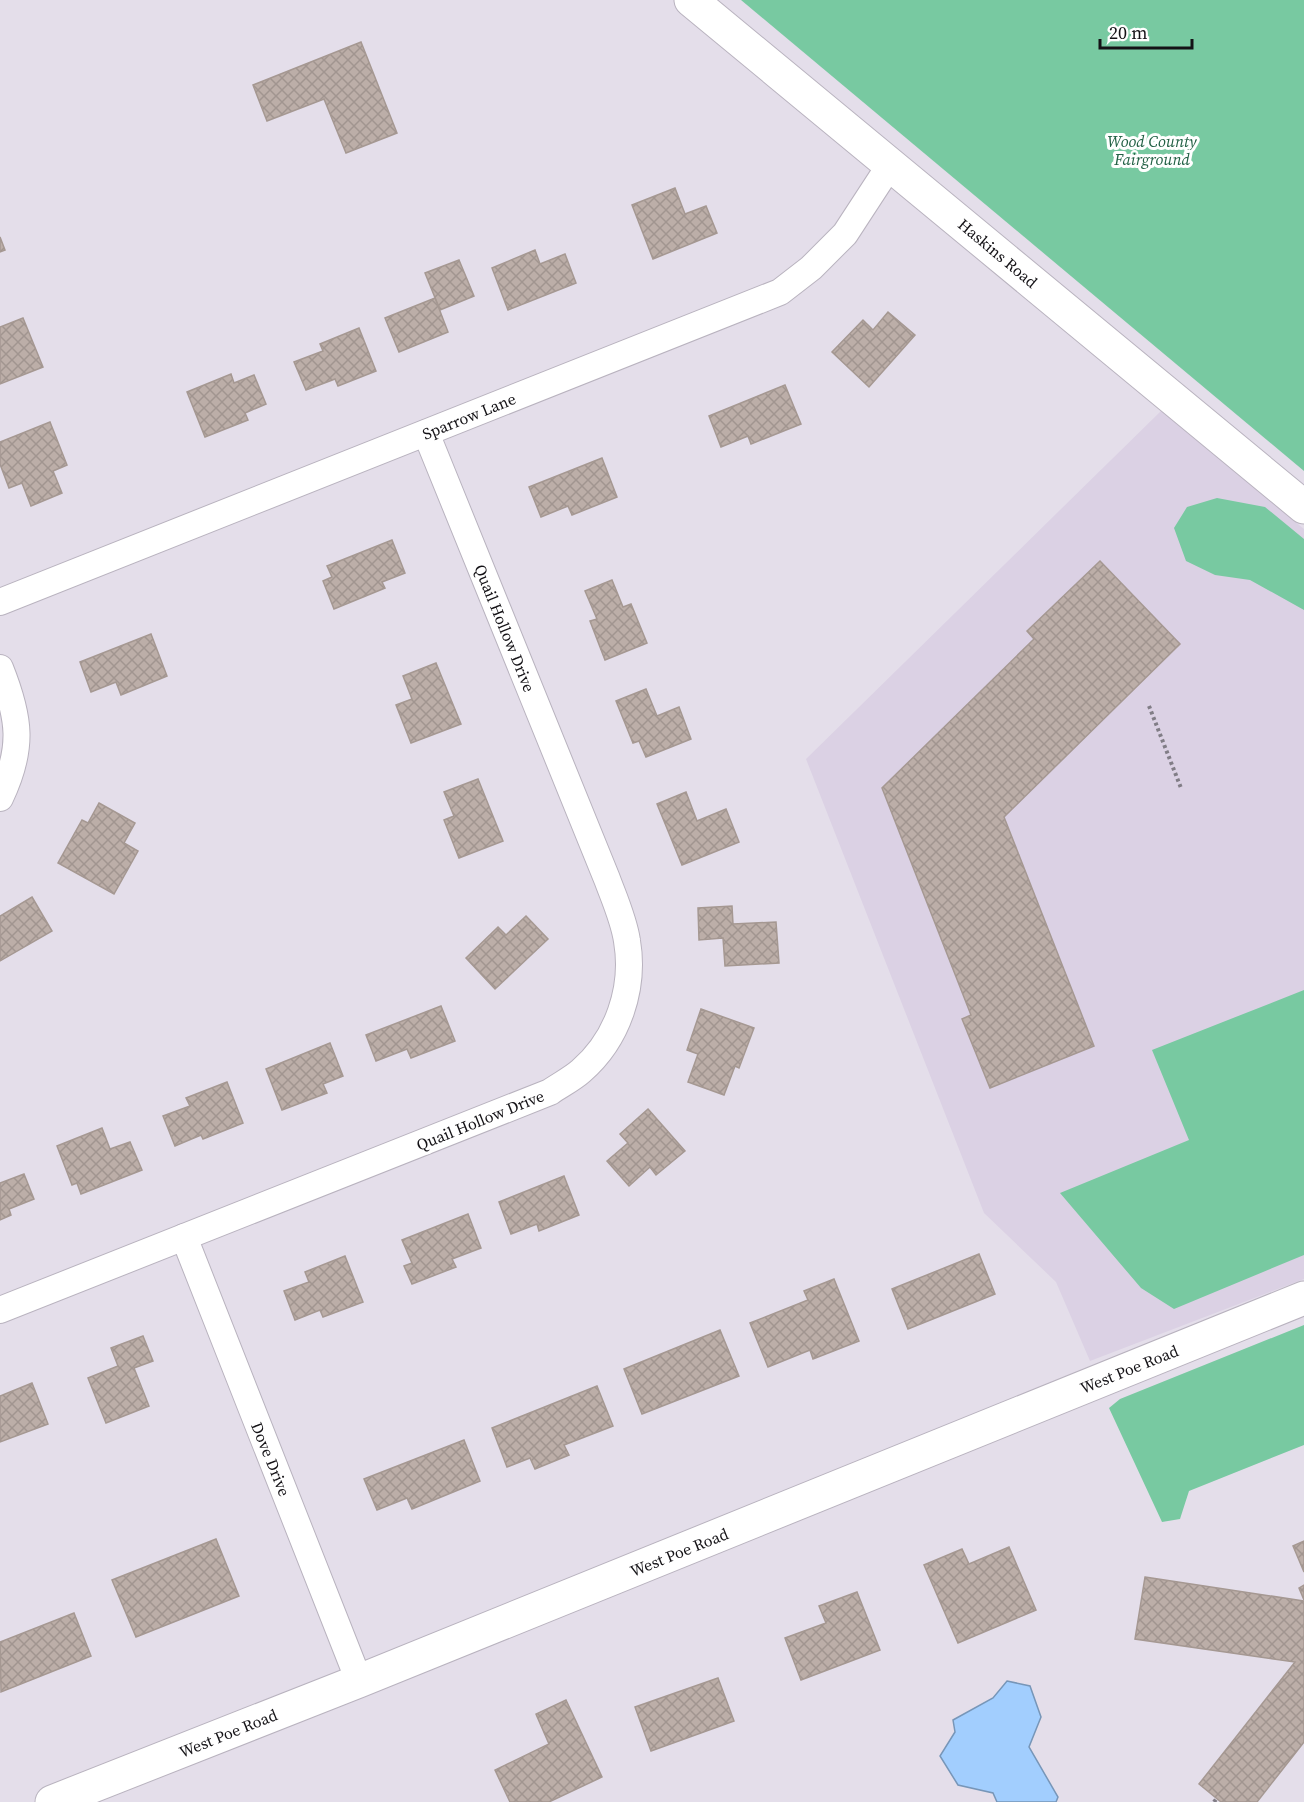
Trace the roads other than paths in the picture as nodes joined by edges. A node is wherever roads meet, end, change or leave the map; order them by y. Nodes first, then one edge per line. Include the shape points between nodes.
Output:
1 (691, 0) edge
2 (890, 165) junction
3 (426, 433) junction
4 (1304, 507) edge
5 (0, 602) edge
6 (0, 668) edge
7 (0, 798) edge
8 (184, 1237) junction
9 (1304, 1298) edge
10 (0, 1310) edge
11 (359, 1682) junction
12 (52, 1802) edge

1 - 2 street, Haskins Road
2 - 3 street, Sparrow Lane via 845,234 780,292
2 - 4 street, Haskins Road
3 - 5 street, Sparrow Lane
3 - 8 street, Quail Hollow Drive via 608,879 627,938 630,963 622,1011 598,1054 550,1092
6 - 7 street via 15,710 18,732 9,778
8 - 10 street, Quail Hollow Drive
8 - 11 street, Dove Drive
9 - 11 street, West Poe Road
11 - 12 street, West Poe Road

